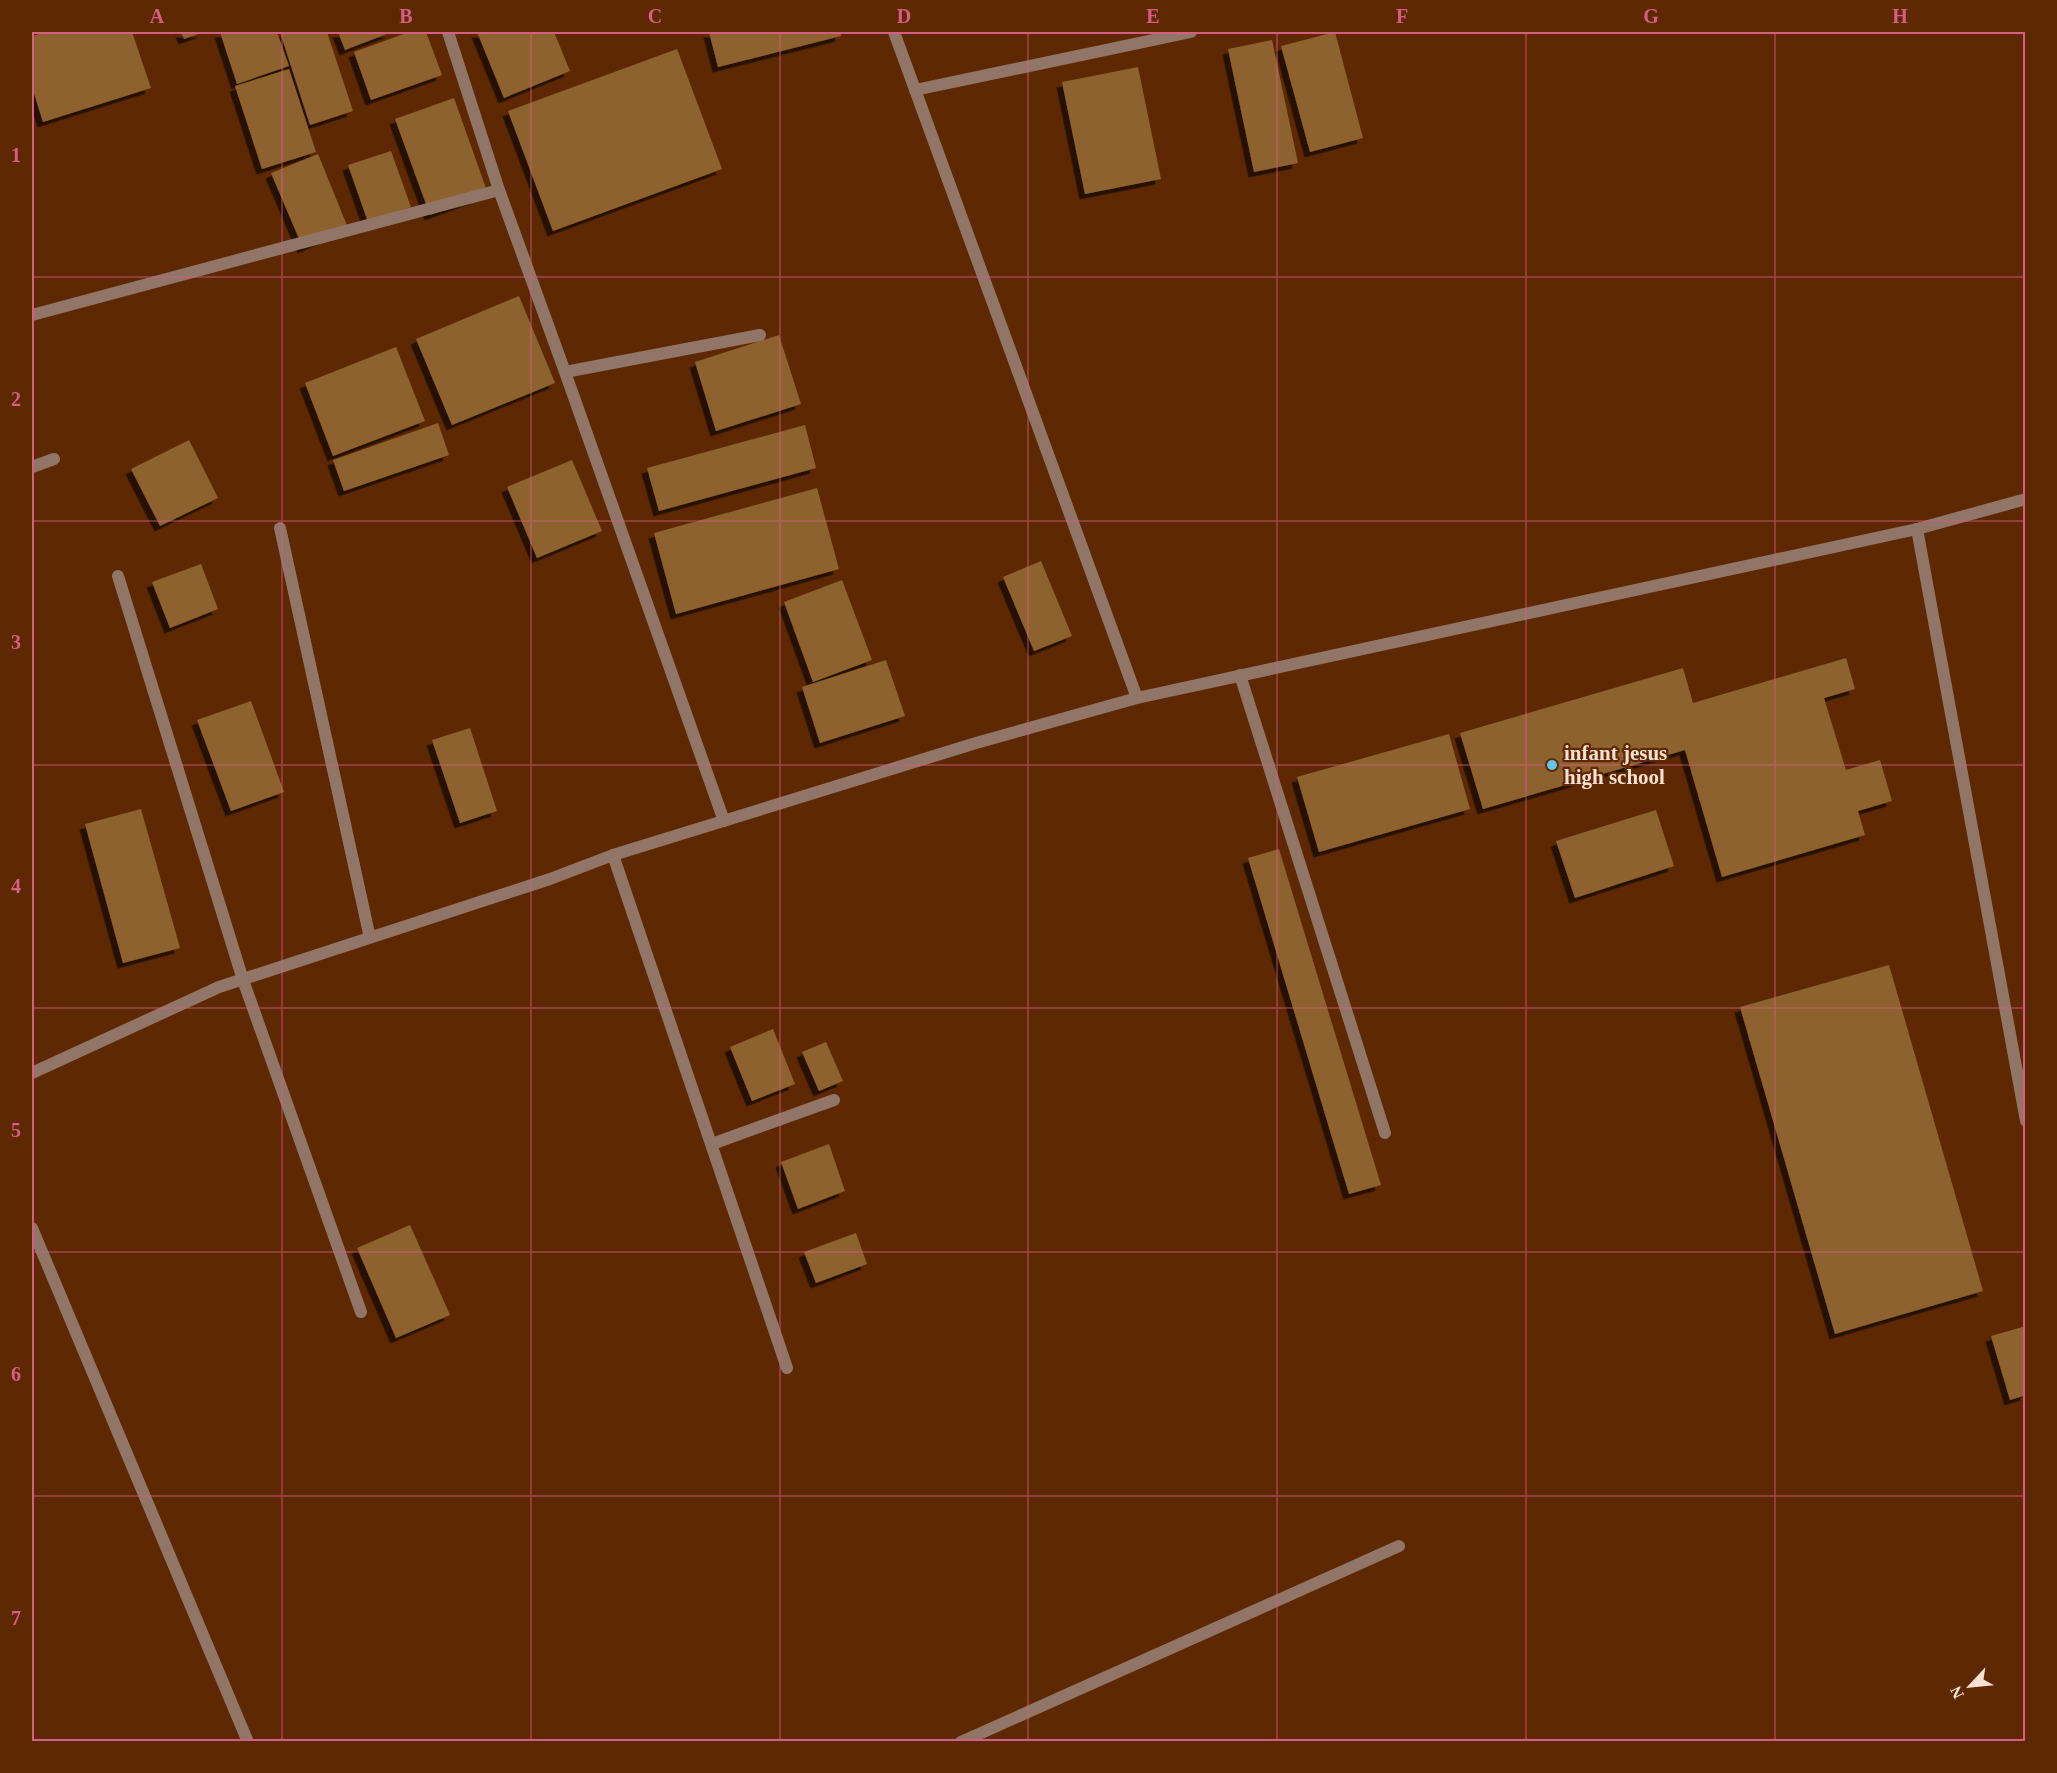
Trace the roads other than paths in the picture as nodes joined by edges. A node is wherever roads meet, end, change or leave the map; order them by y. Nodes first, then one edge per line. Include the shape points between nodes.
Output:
1 (448, 32) edge
2 (894, 32) edge
3 (1191, 32) edge
4 (915, 90) junction
5 (499, 190) junction
6 (32, 315) edge
7 (760, 335) dead end
8 (566, 372) junction
9 (54, 459) dead end
10 (32, 466) edge
11 (2025, 499) edge
12 (280, 528) dead end
13 (1917, 529) junction
14 (118, 576) dead end
15 (1240, 675) junction
16 (1137, 698) junction
17 (724, 821) junction
18 (613, 855) junction
19 (370, 938) junction
20 (243, 980) junction
21 (32, 1073) edge
22 (834, 1100) dead end
23 (2025, 1121) edge
24 (1385, 1133) dead end
25 (712, 1144) junction
26 (32, 1228) edge
27 (361, 1312) dead end
28 (787, 1368) dead end
29 (1399, 1545) dead end
30 (248, 1742) edge
31 (962, 1742) edge

1 - 5 street
2 - 4 street
3 - 4 street
4 - 16 street
5 - 6 street
5 - 8 street
7 - 8 street
8 - 17 street
9 - 10 street
11 - 13 street
12 - 19 street
13 - 15 street
13 - 23 street
14 - 20 street
15 - 16 street
15 - 24 street
16 - 17 street
17 - 18 street
18 - 19 street
18 - 25 street
19 - 20 street
20 - 21 street via 219,987
20 - 27 street
22 - 25 street
25 - 28 street
26 - 30 street
29 - 31 street

